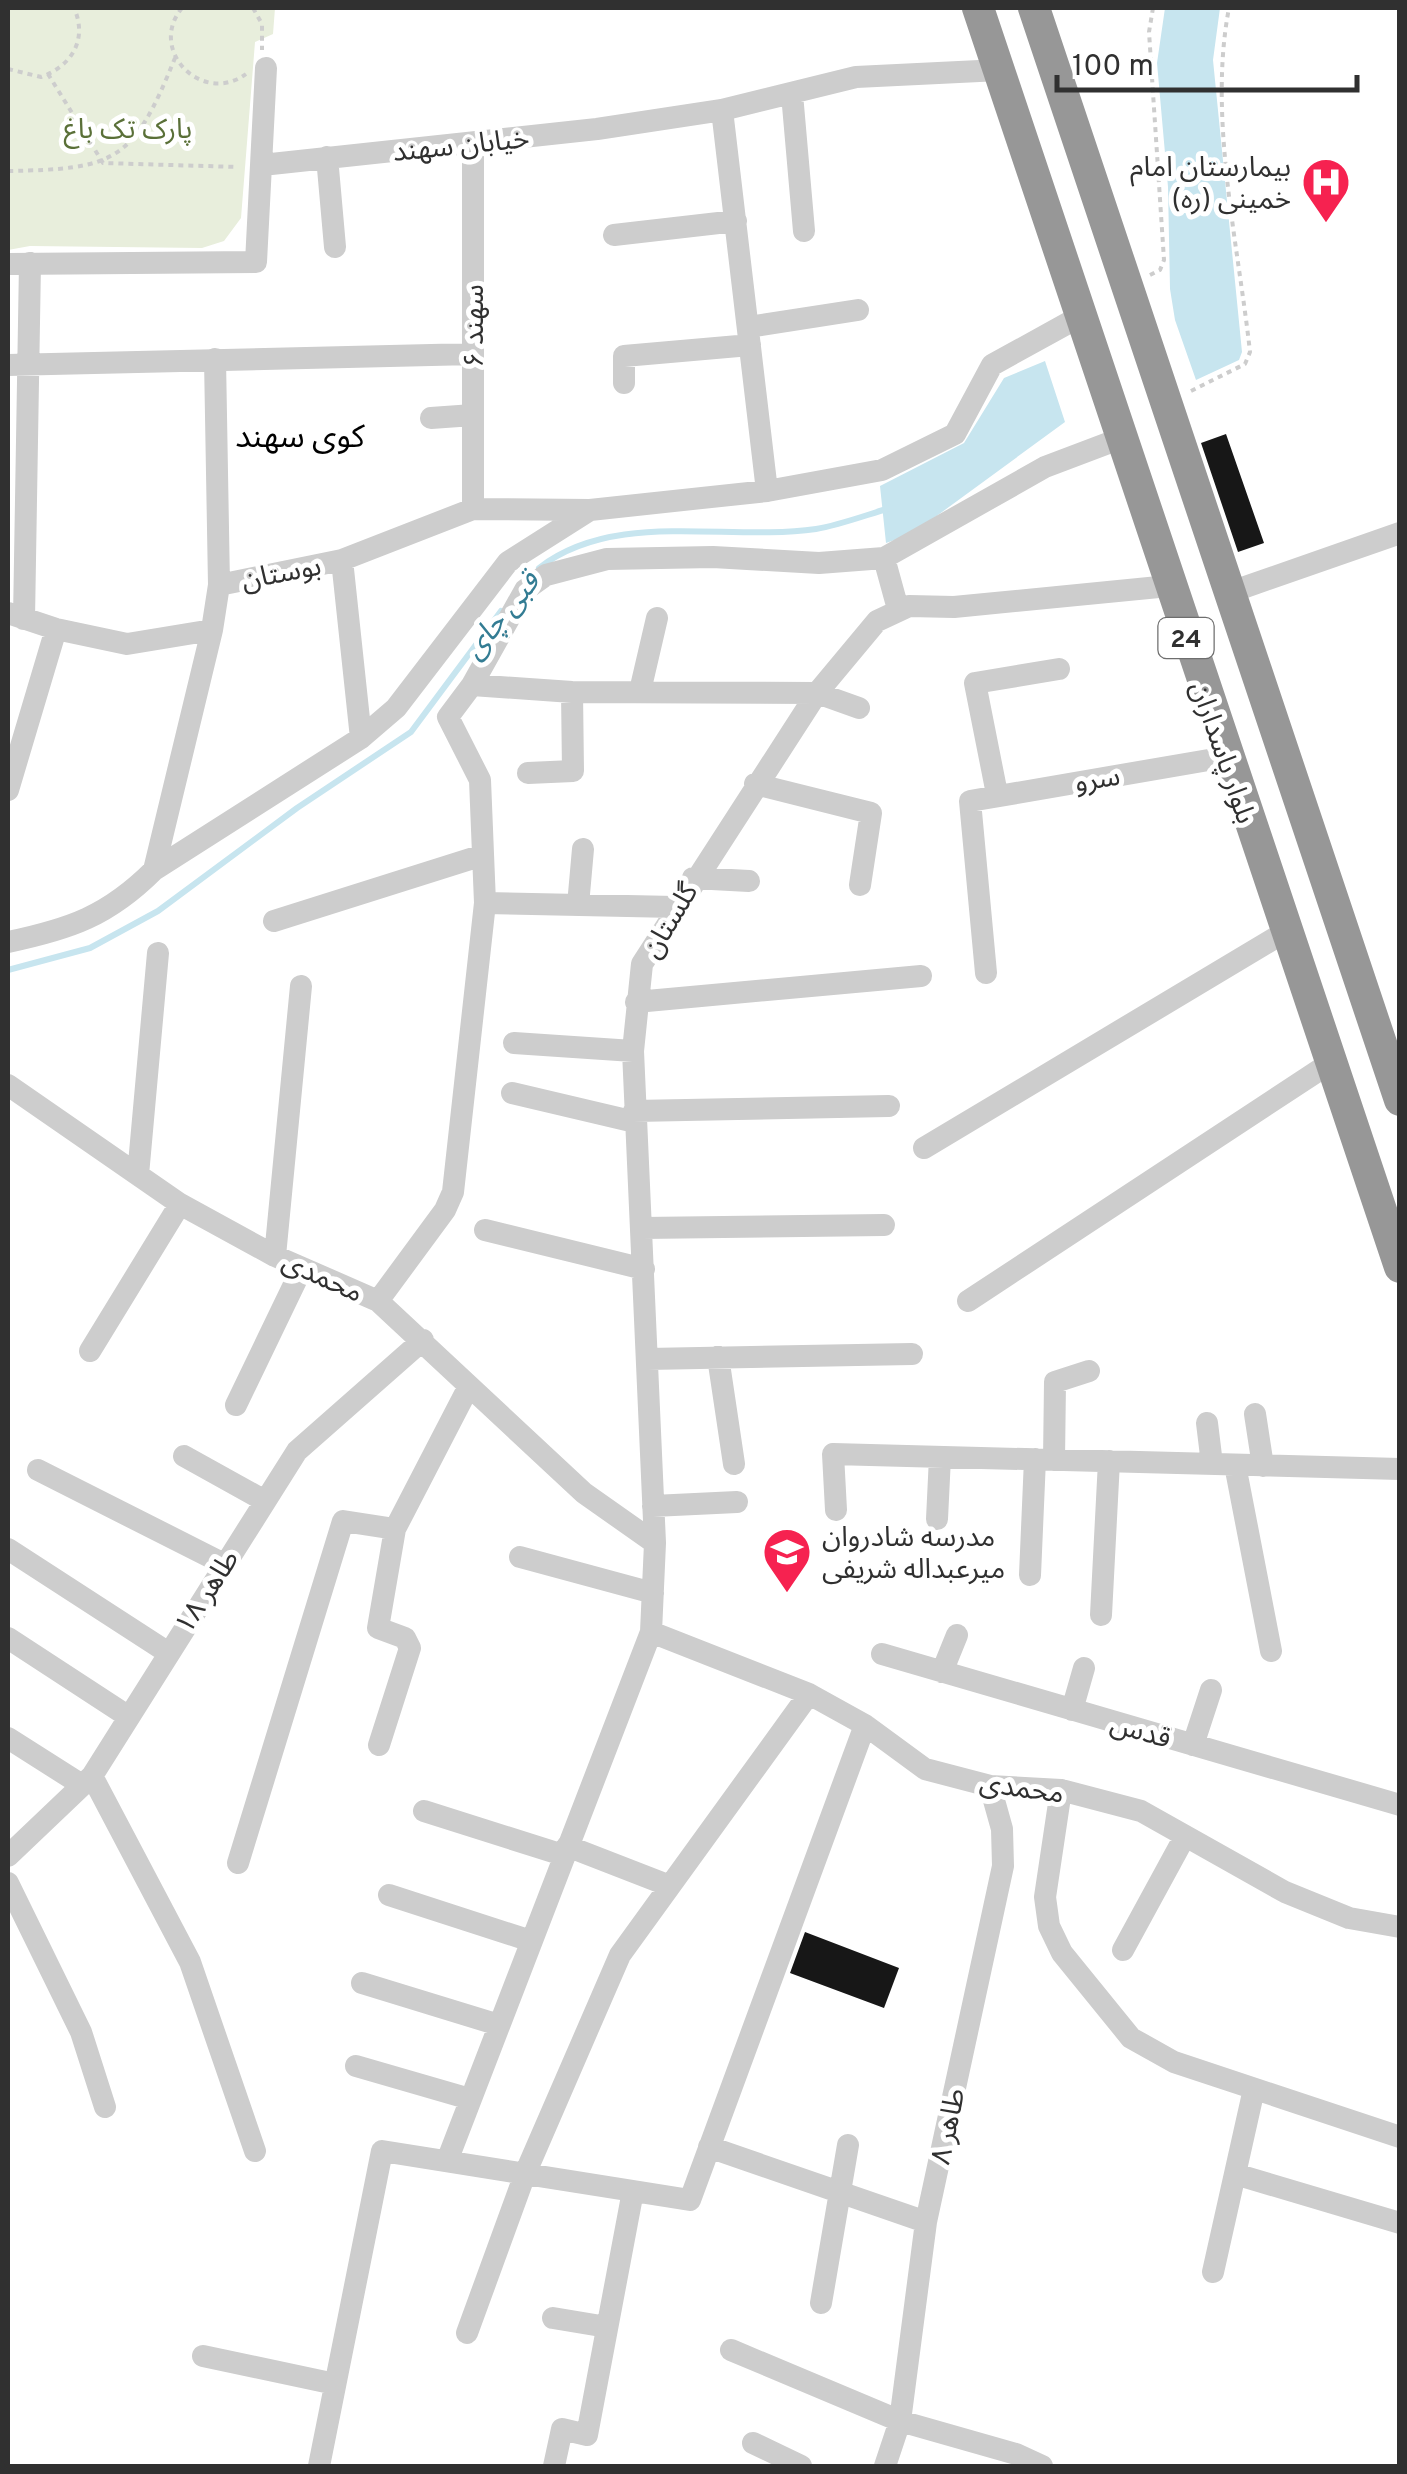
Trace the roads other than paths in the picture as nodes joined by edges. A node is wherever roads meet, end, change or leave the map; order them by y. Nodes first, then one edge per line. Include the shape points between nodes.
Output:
1 (978, 8) edge
2 (1034, 8) edge
3 (260, 64) road end
4 (1000, 70) junction
5 (792, 94) junction
6 (722, 110) junction
7 (473, 144) junction
8 (327, 157) junction
9 (262, 166) junction
10 (736, 221) junction
11 (804, 231) dead end
12 (614, 235) dead end
13 (336, 247) dead end
14 (19, 263) edge
15 (858, 310) dead end
16 (1080, 316) junction
17 (749, 336) junction
18 (473, 354) junction
19 (215, 360) junction
20 (18, 365) edge
21 (624, 383) dead end
22 (473, 415) junction
23 (431, 418) dead end
24 (1119, 439) junction
25 (17, 453) edge
26 (766, 491) junction
27 (473, 509) junction
28 (590, 510) junction
29 (1400, 533) edge
30 (884, 558) junction
31 (342, 560) junction
32 (218, 585) junction
33 (1169, 586) junction
34 (1231, 592) junction
35 (898, 609) junction
36 (16, 616) edge
37 (657, 618) dead end
38 (56, 629) junction
39 (212, 630) junction
40 (1059, 669) dead end
41 (472, 685) junction
42 (640, 691) junction
43 (572, 692) junction
44 (817, 692) junction
45 (859, 708) dead end
46 (361, 738) junction
47 (1226, 756) junction
48 (528, 773) dead end
49 (755, 784) junction
50 (8, 790) edge
51 (996, 794) junction
52 (583, 848) dead end
53 (483, 855) junction
54 (154, 870) junction
55 (693, 878) junction
56 (750, 881) dead end
57 (860, 885) dead end
58 (484, 902) junction
59 (578, 905) junction
60 (675, 907) junction
61 (274, 921) dead end
62 (1285, 932) junction
63 (8, 942) edge
64 (158, 953) dead end
65 (986, 973) dead end
66 (921, 976) dead end
67 (301, 986) dead end
68 (636, 1002) junction
69 (514, 1043) dead end
70 (634, 1050) junction
71 (1330, 1063) junction
72 (8, 1085) edge
73 (512, 1093) dead end
74 (1400, 1100) edge
75 (890, 1106) dead end
76 (635, 1116) junction
77 (924, 1148) dead end
78 (138, 1175) junction
79 (180, 1204) junction
80 (884, 1225) dead end
81 (642, 1228) junction
82 (486, 1230) dead end
83 (275, 1256) junction
84 (302, 1268) junction
85 (1400, 1268) edge
86 (644, 1269) junction
87 (378, 1300) junction
88 (968, 1301) dead end
89 (422, 1340) junction
90 (90, 1351) dead end
91 (912, 1354) dead end
92 (718, 1358) junction
93 (648, 1359) junction
94 (1090, 1370) dead end
95 (468, 1388) junction
96 (236, 1405) dead end
97 (1255, 1414) dead end
98 (1207, 1423) dead end
99 (184, 1456) dead end
100 (940, 1457) junction
101 (1044, 1460) junction
102 (1109, 1462) junction
103 (734, 1464) dead end
104 (1223, 1465) junction
105 (1263, 1466) junction
106 (38, 1470) dead end
107 (1400, 1470) edge
108 (264, 1501) junction
109 (737, 1502) dead end
110 (653, 1506) junction
111 (836, 1510) dead end
112 (937, 1519) dead end
113 (395, 1529) junction
114 (655, 1543) junction
115 (8, 1549) edge
116 (520, 1557) dead end
117 (224, 1564) junction
118 (1030, 1575) dead end
119 (653, 1593) junction
120 (1101, 1615) dead end
121 (651, 1632) junction
122 (957, 1635) dead end
123 (8, 1638) edge
124 (1271, 1651) dead end
125 (166, 1652) junction
126 (882, 1654) dead end
127 (1084, 1668) dead end
128 (942, 1672) junction
129 (1212, 1690) dead end
130 (809, 1694) junction
131 (1072, 1710) junction
132 (129, 1717) junction
133 (865, 1724) junction
134 (8, 1738) edge
135 (379, 1745) dead end
136 (1193, 1745) junction
137 (87, 1781) junction
138 (990, 1786) junction
139 (1061, 1790) junction
140 (1400, 1805) edge
141 (424, 1811) dead end
142 (16, 1835) edge
143 (1184, 1838) junction
144 (565, 1851) junction
145 (8, 1856) edge
146 (238, 1863) dead end
147 (8, 1884) edge
148 (670, 1886) junction
149 (390, 1895) dead end
150 (1400, 1927) edge
151 (530, 1941) junction
152 (1123, 1950) dead end
153 (362, 1982) dead end
154 (499, 2025) junction
155 (356, 2066) dead end
156 (1254, 2089) junction
157 (470, 2099) junction
158 (105, 2107) dead end
159 (1400, 2137) edge
160 (848, 2145) dead end
161 (709, 2148) junction
162 (256, 2151) dead end
163 (447, 2161) junction
164 (525, 2174) junction
165 (1235, 2174) junction
166 (633, 2191) junction
167 (840, 2192) junction
168 (926, 2222) junction
169 (1400, 2222) edge
170 (1214, 2272) dead end
171 (821, 2303) dead end
172 (553, 2318) dead end
173 (608, 2326) junction
174 (467, 2333) dead end
175 (731, 2350) dead end
176 (203, 2356) dead end
177 (335, 2384) junction
178 (900, 2421) junction
179 (754, 2443) dead end
180 (319, 2466) edge
181 (554, 2466) edge
182 (802, 2466) edge
183 (884, 2466) edge
184 (1042, 2466) edge

1 - 4 highway, بلوار پاسداران / 24
2 - 34 highway, بلوار پاسداران / 24
3 - 9 street
4 - 5 street, خیابان سهند via 856,78
4 - 16 highway, بلوار پاسداران / 24
5 - 6 street, خیابان سهند
5 - 11 street
6 - 7 street, خیابان سهند
6 - 10 street
7 - 8 street, خیابان سهند
7 - 18 street, سهند ۶
8 - 9 street, خیابان سهند
8 - 13 street
9 - 14 street via 256,262
10 - 12 street
10 - 17 street
14 - 20 street
15 - 17 street
16 - 24 highway, بلوار پاسداران / 24
16 - 26 street, بوستان via 992,365 955,434 882,470
17 - 21 street via 624,356
17 - 26 street
18 - 19 street
18 - 22 street, سهند ۶
19 - 20 street
19 - 32 street
20 - 25 street
22 - 23 street
22 - 27 street, سهند ۶
24 - 30 street via 1045,467
24 - 33 highway, بلوار پاسداران / 24
25 - 36 street
26 - 28 street, بوستان
27 - 28 street, بوستان
27 - 31 street, بوستان
28 - 46 street via 508,562 396,708
29 - 34 street
30 - 35 street
30 - 41 street via 576,564 525,590
31 - 32 street, بوستان
31 - 46 street
32 - 39 street, بوستان
33 - 35 street
33 - 47 highway, بلوار پاسداران / 24
34 - 74 highway, بلوار پاسداران / 24
35 - 44 street, گلستان via 876,622
36 - 38 street
37 - 42 street
38 - 39 street via 128,644
38 - 50 street
39 - 54 street, بوستان
40 - 51 street via 976,683
41 - 43 street
41 - 53 street via 448,717 480,780
42 - 43 street
42 - 44 street
43 - 48 street via 573,770
44 - 45 street
44 - 49 street, گلستان
46 - 54 street
47 - 51 street, سرو
47 - 62 highway, بلوار پاسداران / 24
49 - 55 street, گلستان
49 - 57 street via 870,813
51 - 65 street, سرو via 970,801
52 - 59 street
53 - 58 street
53 - 61 street
54 - 63 street via 126,898 70,929
55 - 56 street
55 - 60 street, گلستان
58 - 59 street
58 - 87 street via 453,1192
59 - 60 street
60 - 68 street, گلستان via 642,964
62 - 71 highway, بلوار پاسداران / 24
62 - 77 street
64 - 78 street
66 - 68 street
67 - 83 street
68 - 70 street, گلستان
69 - 70 street
70 - 76 street, گلستان
71 - 85 highway, بلوار پاسداران / 24
71 - 88 street
72 - 78 street, محمدی
73 - 76 street
75 - 76 street
76 - 81 street, گلستان
78 - 79 street, محمدی
79 - 83 street, محمدی
79 - 90 street
80 - 81 street
81 - 86 street, گلستان
82 - 86 street
83 - 84 street, محمدی
84 - 87 street, محمدی
84 - 96 street
86 - 93 street, گلستان
87 - 89 street, محمدی
89 - 95 street, محمدی
89 - 108 street, طاهر ۱۸ via 297,1451
91 - 92 street
92 - 93 street
92 - 103 street
93 - 110 street, گلستان
94 - 101 street via 1055,1382
95 - 113 street
95 - 114 street, محمدی via 584,1494
97 - 105 street
98 - 104 street
99 - 108 street
100 - 101 street
100 - 111 street via 833,1454
100 - 112 street
101 - 102 street
101 - 118 street
102 - 104 street
102 - 120 street
104 - 105 street
104 - 124 street
105 - 107 street
106 - 117 street
108 - 117 street, طاهر ۱۸
109 - 110 street
110 - 114 street, گلستان
113 - 135 street via 378,1628 405,1638 410,1648
113 - 146 street via 343,1521
114 - 119 street, گلستان
115 - 125 street
116 - 119 street
117 - 125 street, طاهر ۱۸
119 - 121 street, گلستان
121 - 130 street, محمدی
121 - 144 street, گلستان
122 - 128 street
123 - 132 street
125 - 132 street, طاهر ۱۸
126 - 128 street, قدس
127 - 131 street
128 - 131 street, قدس
129 - 136 street
130 - 133 street, محمدی
130 - 148 street
131 - 136 street, قدس
132 - 137 street, طاهر ۱۸
133 - 138 street, محمدی via 925,1769
133 - 161 street
134 - 137 street
136 - 140 street, قدس
137 - 142 street, طاهر ۱۸
137 - 162 street via 190,1962
138 - 139 street, محمدی
138 - 168 street, طاهر ۸ via 1003,1866
139 - 143 street, محمدی via 1140,1811
139 - 156 street via 1045,1897 1062,1953 1131,2038 1174,2062
141 - 144 street
142 - 145 street, طاهر ۱۸
143 - 150 street, محمدی via 1285,1892 1349,1918
143 - 152 street
144 - 148 street
144 - 151 street, گلستان
147 - 158 street via 81,2032
148 - 164 street via 620,1955
149 - 151 street
151 - 154 street, گلستان
153 - 154 street
154 - 157 street, گلستان
155 - 157 street
156 - 159 street
156 - 165 street
157 - 163 street, گلستان
160 - 167 street
161 - 166 street via 690,2200
161 - 167 street
163 - 164 street
163 - 177 street via 382,2150
164 - 166 street
164 - 174 street
165 - 169 street
165 - 170 street
166 - 173 street
167 - 168 street
167 - 171 street
168 - 178 street, طاهر ۸
172 - 173 street
173 - 181 street via 587,2435 562,2429
175 - 178 street
176 - 177 street
177 - 180 street
178 - 183 street, طاهر ۸
178 - 184 street
179 - 182 street

